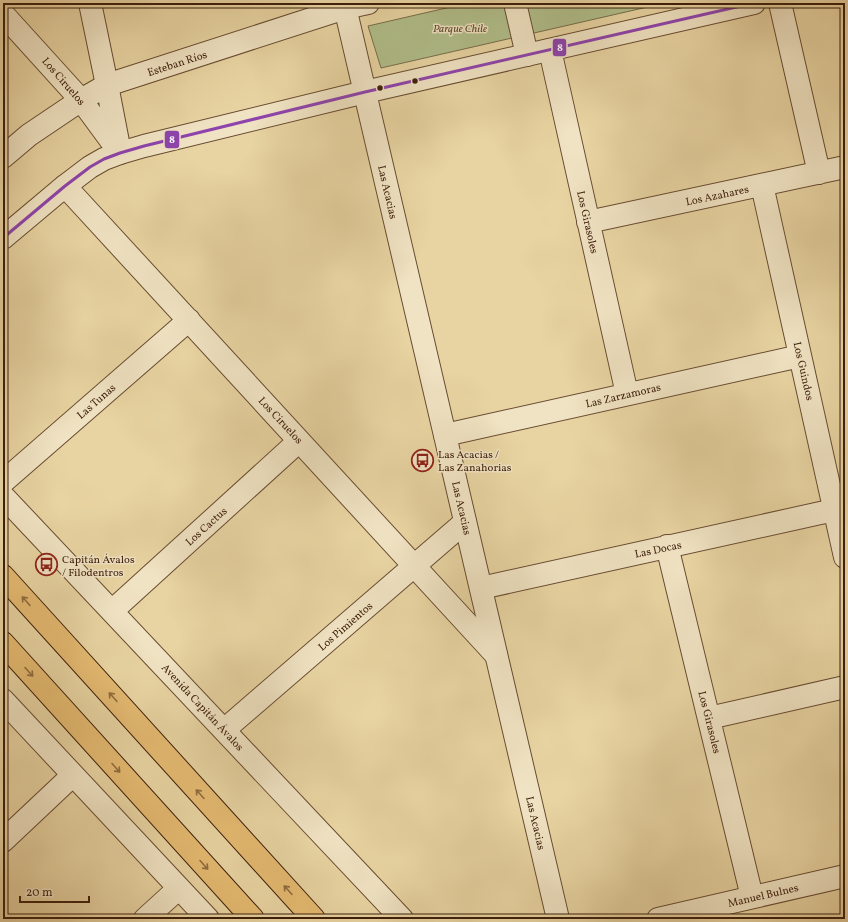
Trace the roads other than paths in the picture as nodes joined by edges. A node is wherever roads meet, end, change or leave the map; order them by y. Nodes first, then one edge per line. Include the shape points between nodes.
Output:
1 (90, 3) edge
2 (368, 3) edge
3 (515, 3) edge
4 (754, 3) edge
5 (780, 3) edge
6 (345, 5) edge
7 (724, 6) edge
8 (3, 14) edge
9 (550, 50) junction
10 (527, 55) junction
11 (107, 85) junction
12 (365, 92) junction
13 (81, 100) junction
14 (120, 153) junction
15 (3, 157) edge
16 (845, 167) edge
17 (819, 173) junction
18 (762, 185) junction
19 (65, 186) junction
20 (588, 222) junction
21 (3, 238) edge
22 (189, 320) junction
23 (800, 356) junction
24 (627, 394) junction
25 (445, 435) junction
26 (300, 441) junction
27 (3, 482) edge
28 (3, 496) edge
29 (834, 510) junction
30 (466, 522) junction
31 (667, 546) junction
32 (845, 557) edge
33 (415, 566) junction
34 (3, 576) edge
35 (481, 588) junction
36 (112, 611) junction
37 (3, 643) edge
38 (496, 654) junction
39 (845, 687) edge
40 (3, 700) edge
41 (708, 718) junction
42 (224, 730) junction
43 (73, 775) junction
44 (3, 841) edge
45 (845, 876) edge
46 (179, 888) junction
47 (752, 898) junction
48 (689, 916) edge
49 (145, 919) edge
50 (208, 919) edge
51 (253, 919) edge
52 (314, 919) edge
53 (402, 919) edge
54 (558, 919) edge
55 (658, 919) edge

1 - 11 street
2 - 6 street, Esteban Ríos
3 - 10 street
4 - 7 street
5 - 17 street
6 - 11 street, Esteban Ríos
6 - 12 street, Las Acacias
7 - 9 street
8 - 13 street, Los Ciruelos
9 - 10 street
9 - 20 street, Los Girasoles
10 - 12 street
11 - 13 street, Esteban Ríos
11 - 14 street
12 - 14 street
12 - 25 street, Las Acacias
13 - 14 street, Los Ciruelos
13 - 15 street, Esteban Ríos via 29,135
14 - 19 street via 90,167
16 - 17 street, Los Azahares
17 - 18 street, Los Azahares
18 - 20 street, Los Azahares
18 - 23 street, Los Guindos
19 - 21 street
19 - 22 street, Los Ciruelos
20 - 24 street, Los Girasoles
22 - 26 street, Los Ciruelos
22 - 27 street, Las Tunas
23 - 24 street, Las Zarzamoras
23 - 29 street, Los Guindos
24 - 25 street, Las Zarzamoras
25 - 30 street, Las Acacias
26 - 33 street, Los Ciruelos
26 - 36 street, Los Cactus
28 - 36 street, Avenida Capitán Ávalos
29 - 31 street, Las Docas
29 - 32 street, Los Guindos
30 - 33 street, Los Pimientos
30 - 35 street, Las Acacias
31 - 35 street, Las Docas
31 - 41 street, Los Girasoles
33 - 38 street, Los Ciruelos
33 - 42 street, Los Pimientos
52 -> 34 highway
35 - 38 street, Las Acacias
36 - 42 street, Avenida Capitán Ávalos
37 -> 51 highway
38 - 54 street, Las Acacias
39 - 41 street
40 - 43 street
41 - 47 street, Los Girasoles
42 - 53 street, Avenida Capitán Ávalos
43 - 44 street
43 - 46 street
45 - 47 street, Manuel Bulnes
46 - 49 street
46 - 50 street
47 - 48 street, Manuel Bulnes
48 - 55 street, Manuel Bulnes

